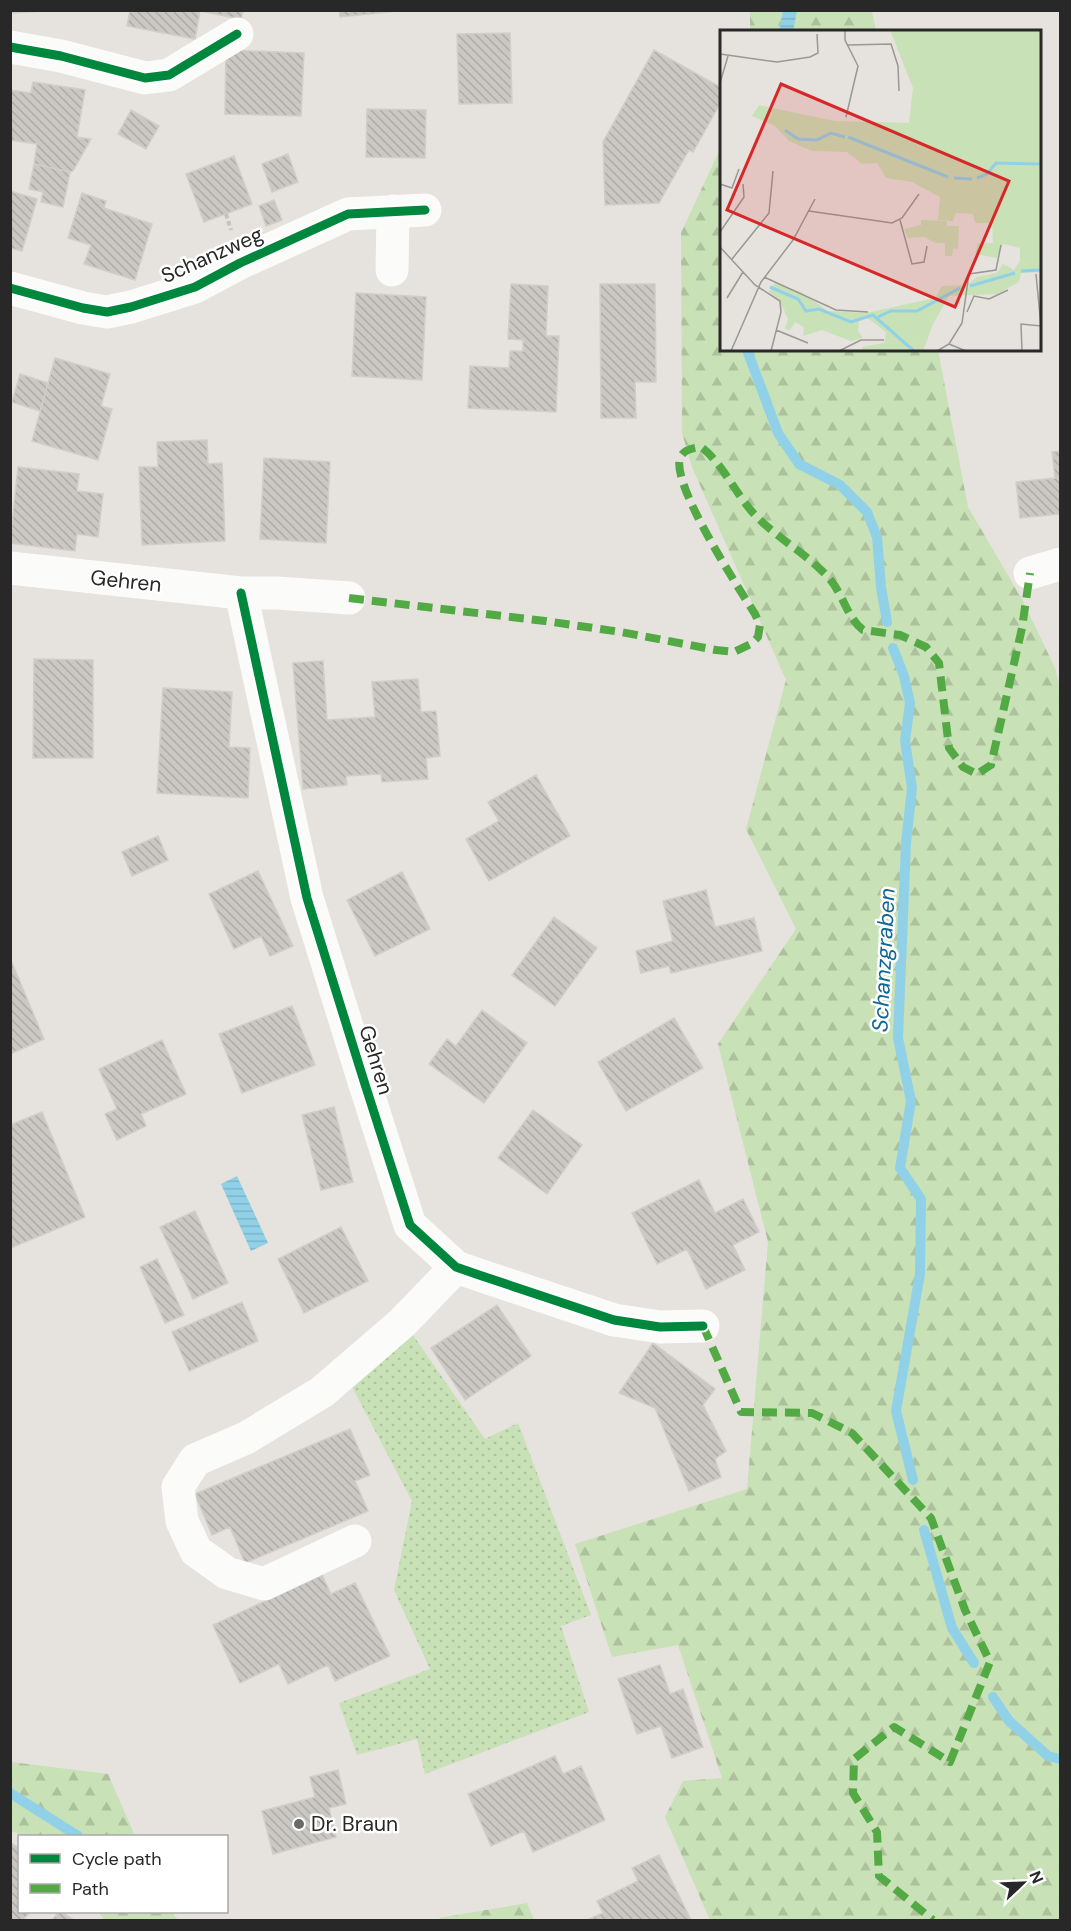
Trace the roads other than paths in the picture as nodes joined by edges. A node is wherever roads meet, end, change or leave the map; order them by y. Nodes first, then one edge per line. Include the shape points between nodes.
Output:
1 (237, 34) dead end
2 (10, 47) edge
3 (425, 210) dead end
4 (393, 211) junction
5 (392, 270) dead end
6 (10, 288) edge
7 (10, 568) edge
8 (242, 593) junction
9 (349, 598) dead end
10 (456, 1267) junction
11 (703, 1326) dead end
12 (355, 1541) dead end

1 - 2 street via 169,75 145,78
3 - 4 street, Schanzweg
4 - 5 street
4 - 6 street, Schanzweg via 348,214 195,287 119,310 83,308
7 - 8 street, Gehren
8 - 9 street, Gehren
8 - 10 street, Gehren via 307,898 363,1078 410,1225
10 - 11 street, Gehren via 614,1320 660,1328
10 - 12 street via 402,1323 322,1392 246,1438 195,1460 178,1487 182,1521 196,1551 227,1573 264,1584

